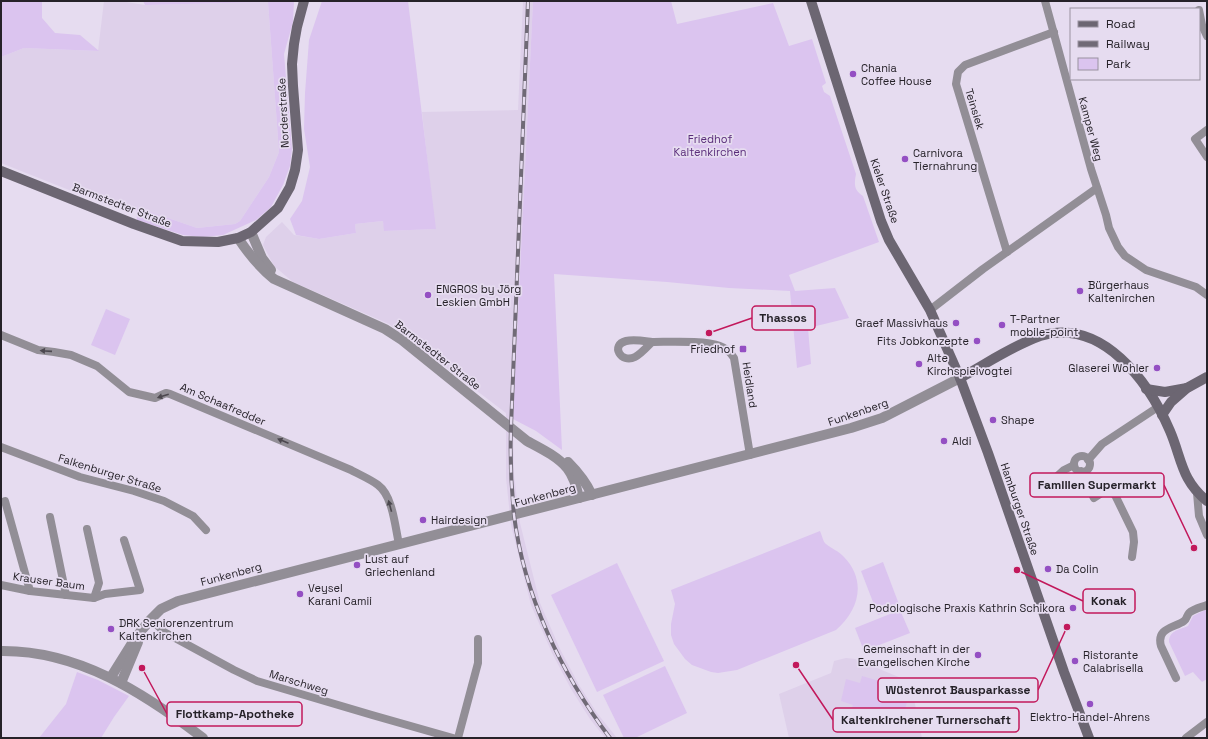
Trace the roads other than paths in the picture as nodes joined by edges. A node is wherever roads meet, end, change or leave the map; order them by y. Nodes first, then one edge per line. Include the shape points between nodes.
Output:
1 (304, 1) edge
2 (811, 1) edge
3 (1045, 1) edge
4 (1200, 15) edge
5 (1054, 32) junction
6 (1207, 36) edge
7 (1207, 130) edge
8 (1207, 157) edge
9 (1, 171) edge
10 (1097, 188) junction
11 (1106, 215) junction
12 (250, 232) junction
13 (238, 238) junction
14 (1007, 252) junction
15 (1137, 264) junction
16 (286, 286) junction
17 (1207, 294) edge
18 (930, 310) junction
19 (1, 335) edge
20 (652, 342) dead end
21 (1207, 377) edge
22 (960, 378) junction
23 (1187, 388) junction
24 (1146, 389) junction
25 (1160, 411) junction
26 (1, 447) edge
27 (543, 450) junction
28 (750, 455) junction
29 (1088, 460) junction
30 (1074, 465) junction
31 (1081, 472) junction
32 (1053, 480) dead end
33 (1197, 493) junction
34 (592, 495) junction
35 (579, 498) junction
36 (5, 501) dead end
37 (1207, 502) edge
38 (50, 517) dead end
39 (87, 529) dead end
40 (206, 530) dead end
41 (1207, 535) edge
42 (124, 540) dead end
43 (400, 544) junction
44 (1132, 557) dead end
45 (1, 585) edge
46 (30, 591) junction
47 (66, 595) junction
48 (94, 598) junction
49 (1207, 605) edge
50 (150, 619) junction
51 (141, 633) junction
52 (478, 639) dead end
53 (1, 651) edge
54 (111, 677) junction
55 (1176, 678) dead end
56 (121, 683) junction
57 (1207, 722) edge
58 (203, 738) edge
59 (453, 738) edge
60 (458, 738) edge
61 (1089, 738) edge
62 (1186, 738) edge

1 - 12 main road, Norderstraße via 297,27 292,64 298,150 295,170 290,187 278,208
2 - 18 main road, Kieler Straße via 881,221 889,240
3 - 5 street, Kamper Weg
4 - 6 street
5 - 10 street, Kamper Weg
5 - 14 street, Teinsiek via 965,65 958,72 956,84
7 - 8 street via 1195,139
9 - 13 main road, Barmstedter Straße via 182,241 218,242
10 - 11 street, Kamper Weg
10 - 14 street
11 - 15 street, Kamper Weg
11 - 15 street, Kamper Weg via 1118,247 1125,256
12 - 13 main road, Barmstedter Straße
12 - 16 street, Barmstedter Straße via 262,258
13 - 16 street, Barmstedter Straße via 264,270
14 - 18 street
15 - 17 street, Kamper Weg via 1151,272 1196,287
16 - 27 street, Barmstedter Straße via 396,336 528,441
18 - 22 main road, Kieler Straße
43 -> 19 street, Am Schaafredder via 387,495 379,485 356,472 170,394 155,398 129,392 96,366 71,355 38,350
20 - 28 street, Heidland via 712,343 721,346 732,355
21 - 23 main road
22 - 24 main road via 1032,340 1050,334 1069,333 1088,337 1114,352 1130,367
22 - 28 street, Funkenberg via 882,418
22 - 61 main road, Hamburger Straße
23 - 24 main road via 1165,392
23 - 25 main road
24 - 25 main road
25 - 29 street via 1102,444
25 - 33 main road via 1184,472
26 - 40 street, Falkenburger Straße via 80,477 164,501 193,516
27 - 34 street, Barmstedter Straße via 560,457 576,469
27 - 35 street, Barmstedter Straße via 567,468 574,479
28 - 34 street, Funkenberg
29 - 30 street via 1079,457
29 - 31 street via 1088,467
30 - 31 street
30 - 32 street
31 - 44 street via 1094,498 1105,491 1115,495 1133,532
33 - 37 main road
33 - 41 street via 1199,516
34 - 35 street, Funkenberg
35 - 43 street, Funkenberg
36 - 46 street
38 - 47 street
39 - 48 street via 99,583
42 - 48 street via 140,590 105,594
43 - 50 street, Funkenberg via 178,600 161,609
45 - 46 street, Krauser Baum
46 - 47 street, Krauser Baum
47 - 48 street, Krauser Baum
49 - 55 street via 1191,612 1186,620 1162,635 1161,646
50 - 51 street, Funkenberg
50 - 59 street, Marschweg via 164,632 257,681
51 - 54 street, Funkenberg
51 - 56 street, Funkenberg
52 - 60 street via 478,663
53 - 54 street via 60,659
54 - 56 street
56 - 58 street via 177,718
57 - 62 street

